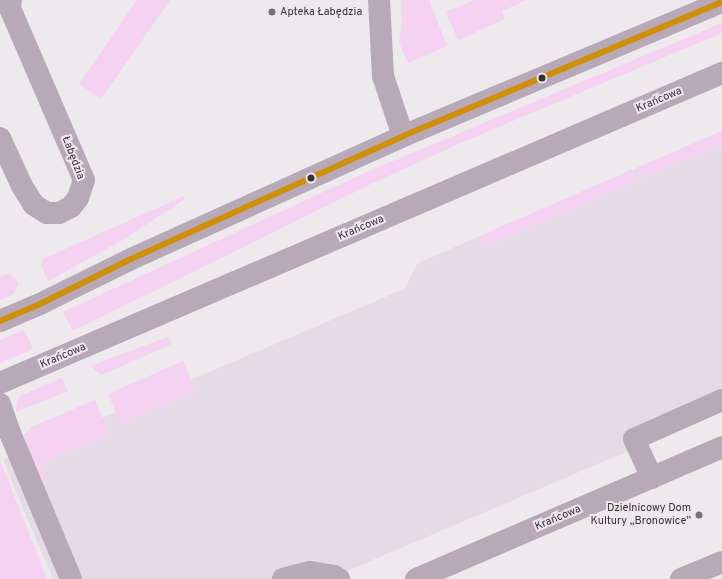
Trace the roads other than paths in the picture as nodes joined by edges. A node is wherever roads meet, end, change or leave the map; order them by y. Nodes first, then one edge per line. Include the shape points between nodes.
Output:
1 (11, 0) edge
2 (379, 0) edge
3 (722, 2) edge
4 (722, 73) edge
5 (403, 136) junction
6 (0, 138) edge
7 (0, 321) edge
8 (0, 383) edge
9 (722, 400) edge
10 (0, 404) edge
11 (722, 447) edge
12 (652, 478) junction
13 (722, 562) edge
14 (71, 579) edge
15 (283, 579) edge
16 (339, 579) edge
17 (416, 579) edge
18 (681, 579) edge

1 - 6 street, Łabędzia via 10,8 84,180 78,198 71,207 59,214 47,213 34,204 22,186
2 - 5 street via 383,76
3 - 5 main road
4 - 8 main road, Krańcowa
5 - 7 main road
9 - 12 street via 634,439
10 - 14 street
11 - 12 street, Krańcowa
12 - 17 street, Krańcowa
13 - 18 street
15 - 16 street via 310,572

